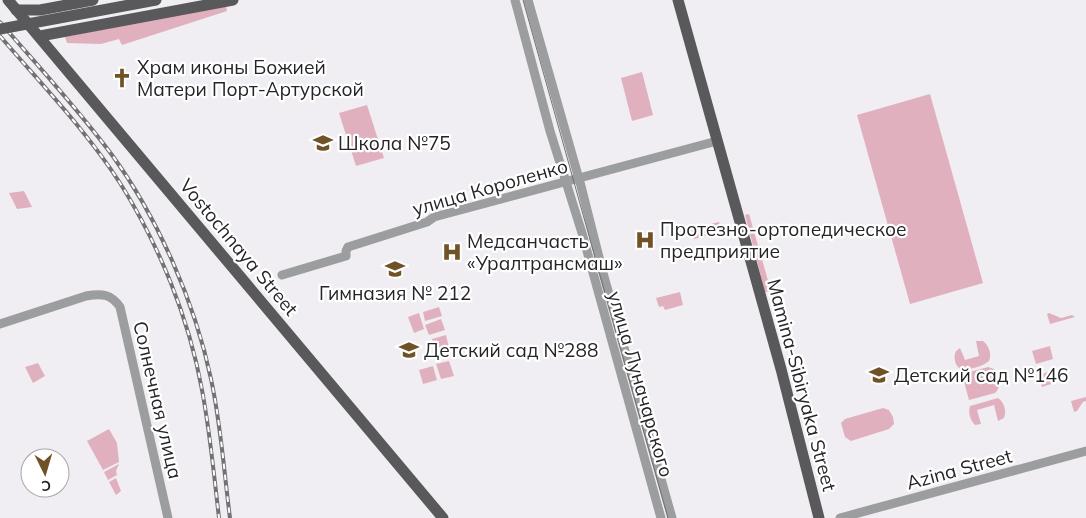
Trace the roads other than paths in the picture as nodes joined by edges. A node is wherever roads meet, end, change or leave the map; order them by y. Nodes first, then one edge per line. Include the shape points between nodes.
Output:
1 (8, 0) edge
2 (93, 0) edge
3 (156, 0) edge
4 (233, 0) edge
5 (516, 0) edge
6 (528, 0) edge
7 (678, 0) edge
8 (61, 6) junction
9 (16, 10) junction
10 (0, 29) edge
11 (70, 31) junction
12 (40, 36) junction
13 (717, 141) junction
14 (578, 178) junction
15 (565, 181) junction
16 (282, 275) dead end
17 (0, 324) edge
18 (1086, 451) edge
19 (168, 518) edge
20 (443, 518) edge
21 (661, 518) edge
22 (672, 518) edge
23 (819, 518) edge
24 (840, 518) edge

1 - 9 main road, Vostochnaya Street
2 - 8 main road
3 - 10 main road, bridge
4 - 11 main road
5 - 15 street, улица Луначарского
6 - 14 street, улица Луначарского
7 - 13 main road, Mamina-Sibiryaka Street
8 - 9 main road
8 - 11 main road via 56,11 56,20 60,29
9 - 12 main road, Vostochnaya Street
11 - 12 main road
12 - 20 main road, Vostochnaya Street
13 - 14 street, улица Короленко
13 - 23 main road, Mamina-Sibiryaka Street
14 - 15 street, улица Короленко
14 - 22 street, улица Луначарского
15 - 16 street, улица Короленко via 434,217 348,247 346,256
15 - 21 street, улица Луначарского
17 - 19 street, Солнечная улица via 79,297 97,294 115,300 120,307
18 - 24 street, Azina Street

